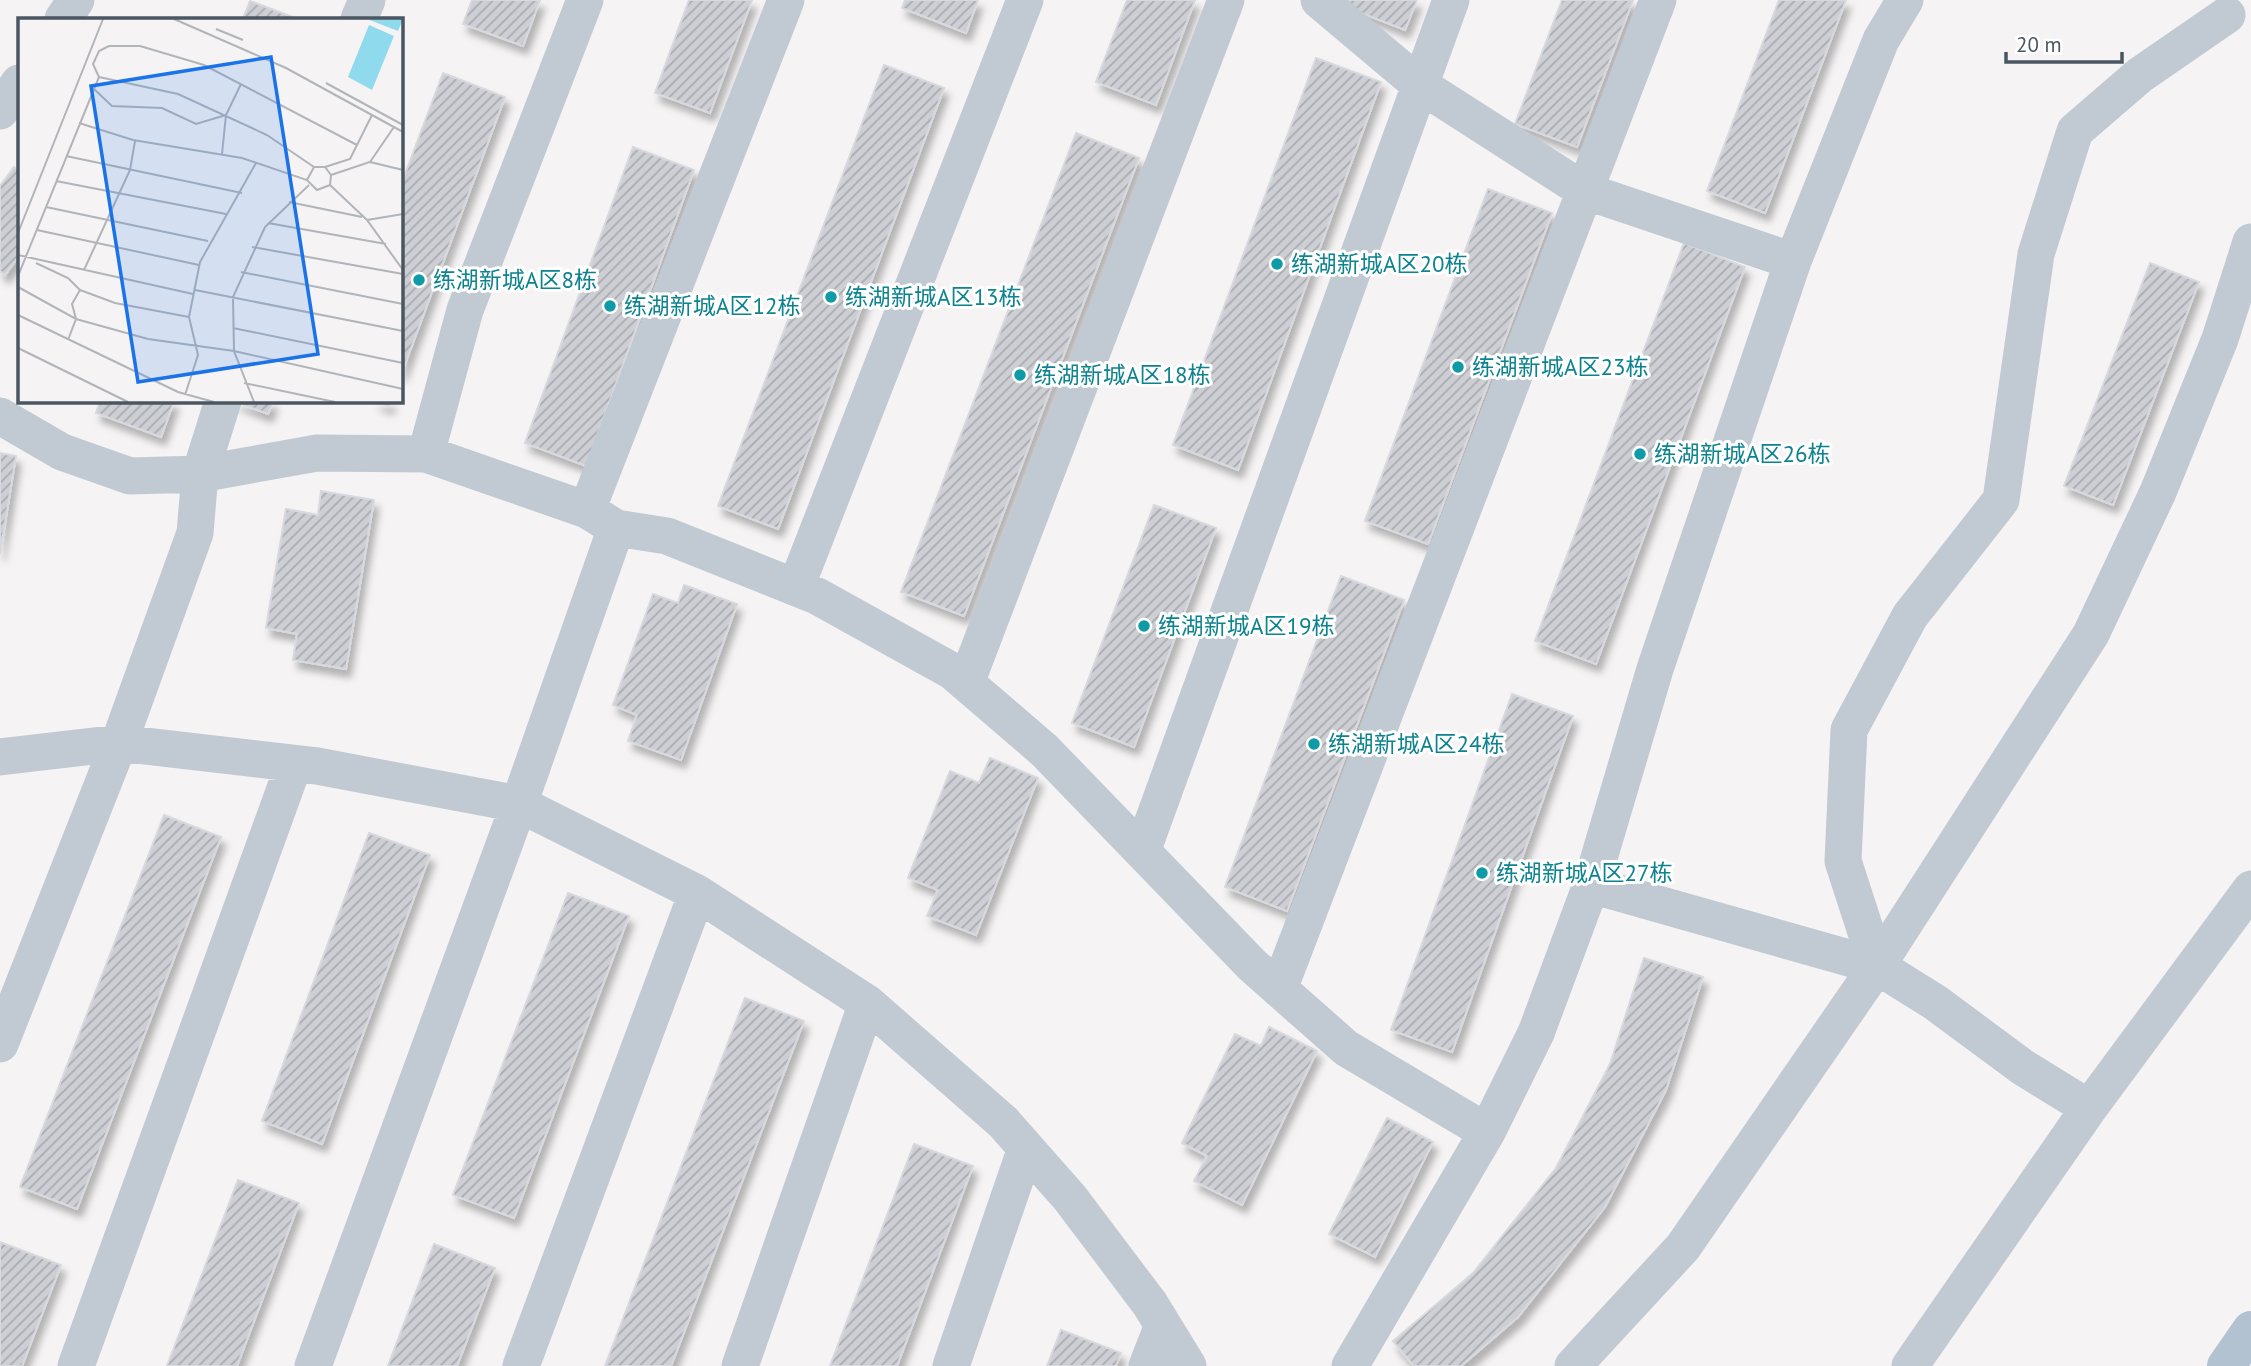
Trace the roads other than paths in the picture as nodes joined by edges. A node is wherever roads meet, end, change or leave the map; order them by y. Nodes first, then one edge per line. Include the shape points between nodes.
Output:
1 (76, 0) edge
2 (367, 0) edge
3 (584, 0) edge
4 (786, 0) edge
5 (1025, 0) edge
6 (1226, 0) edge
7 (1319, 0) edge
8 (1451, 0) edge
9 (1658, 0) edge
10 (1905, 0) edge
11 (2227, 15) edge
12 (64, 18) edge
13 (359, 18) edge
14 (18, 84) edge
15 (1420, 85) junction
16 (0, 111) edge
17 (1585, 191) junction
18 (2251, 242) edge
19 (1793, 261) junction
20 (223, 402) edge
21 (0, 416) edge
22 (426, 454) junction
23 (200, 474) junction
24 (601, 519) junction
25 (796, 587) junction
26 (966, 683) junction
27 (119, 743) junction
28 (0, 757) edge
29 (294, 764) junction
30 (519, 804) junction
31 (1143, 849) junction
32 (1591, 884) junction
33 (2251, 889) edge
34 (697, 893) junction
35 (1877, 966) junction
36 (1279, 989) junction
37 (867, 1003) junction
38 (0, 1044) edge
39 (2089, 1108) junction
40 (1487, 1132) junction
41 (1027, 1148) junction
42 (1163, 1325) junction
43 (2251, 1330) edge
44 (76, 1366) edge
45 (313, 1366) edge
46 (521, 1366) edge
47 (740, 1366) edge
48 (951, 1366) edge
49 (1147, 1366) edge
50 (1188, 1366) edge
51 (1350, 1366) edge
52 (1573, 1366) edge
53 (1910, 1366) edge
54 (2226, 1366) edge

1 - 12 street
2 - 13 street
3 - 22 street via 465,310
4 - 24 street
5 - 25 street
6 - 26 street
7 - 15 street
8 - 15 street
9 - 17 street
10 - 19 street via 1881,40
11 - 35 street via 2140,75 2075,131 2036,254 2001,500 1910,616 1849,730 1843,861
14 - 16 street
15 - 17 street
15 - 31 street
17 - 19 street
17 - 36 street
18 - 35 street via 2220,339 2163,479 2091,634
19 - 32 street via 1655,669
20 - 23 street
21 - 23 street via 62,452 130,476
22 - 23 street via 317,453
22 - 24 street
23 - 27 street via 195,533
24 - 25 street via 667,536
24 - 30 street
25 - 26 street via 929,658
26 - 31 street via 1044,750
27 - 28 street
27 - 29 street
27 - 38 street
29 - 30 street
29 - 44 street
30 - 34 street
30 - 45 street
31 - 36 street
32 - 35 street
32 - 40 street via 1536,1033
33 - 39 street
34 - 37 street
34 - 46 street
35 - 39 street
35 - 52 street via 1683,1247
36 - 40 street via 1346,1048
37 - 41 street
37 - 47 street
39 - 53 street
40 - 51 street
41 - 42 street via 1070,1198
41 - 48 street
42 - 49 street
42 - 50 street
43 - 54 main road

